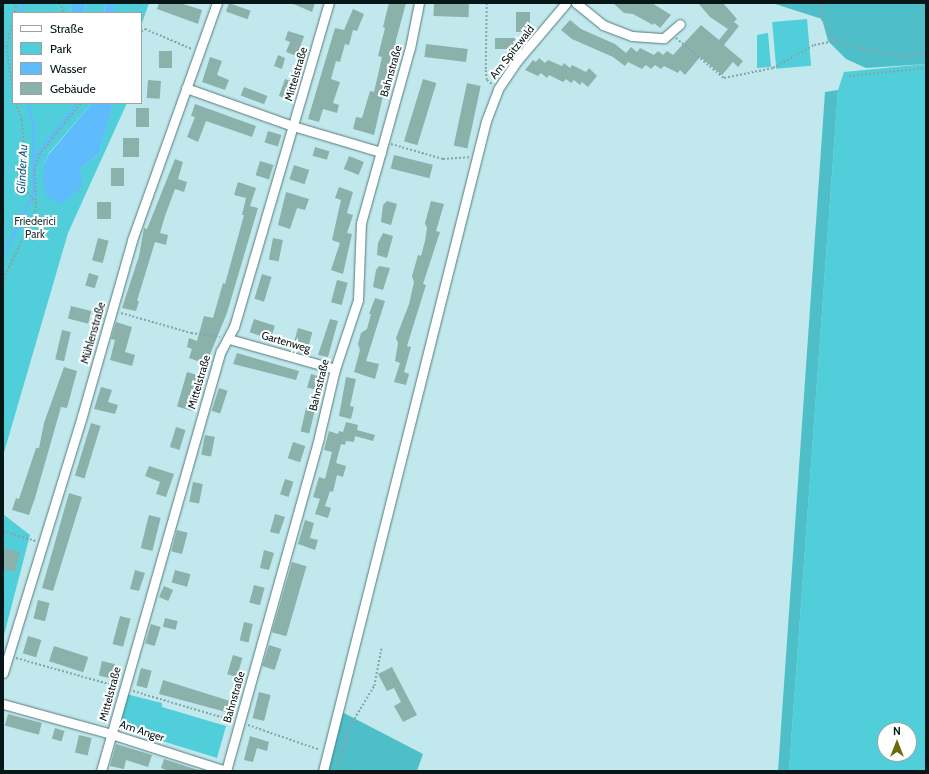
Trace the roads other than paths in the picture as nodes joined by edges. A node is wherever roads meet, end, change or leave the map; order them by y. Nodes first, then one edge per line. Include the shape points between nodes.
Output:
1 (217, 3) edge
2 (328, 3) edge
3 (419, 3) edge
4 (566, 3) edge
5 (576, 3) edge
6 (680, 24) dead end
7 (186, 88) junction
8 (293, 126) junction
9 (381, 152) junction
10 (229, 339) junction
11 (335, 369) junction
12 (3, 673) edge
13 (3, 704) edge
14 (111, 734) junction
15 (101, 771) edge
16 (226, 771) edge
17 (323, 771) edge

1 - 7 street, Mühlenstraße
2 - 8 street, Mittelstraße
3 - 9 street, Bahnstraße via 410,48
4 - 17 street, Am Spitzwald via 502,84 486,121
5 - 6 street via 599,23 623,34 660,39 672,34
7 - 8 street
7 - 12 street, Mühlenstraße via 132,240
8 - 9 street
8 - 10 street, Mittelstraße
9 - 11 street, Bahnstraße via 361,223 358,300
10 - 11 street, Gartenweg
10 - 14 street, Mittelstraße via 221,351
11 - 16 street, Bahnstraße via 319,437
13 - 14 street, Am Anger
14 - 15 street, Mittelstraße
14 - 16 street, Am Anger

